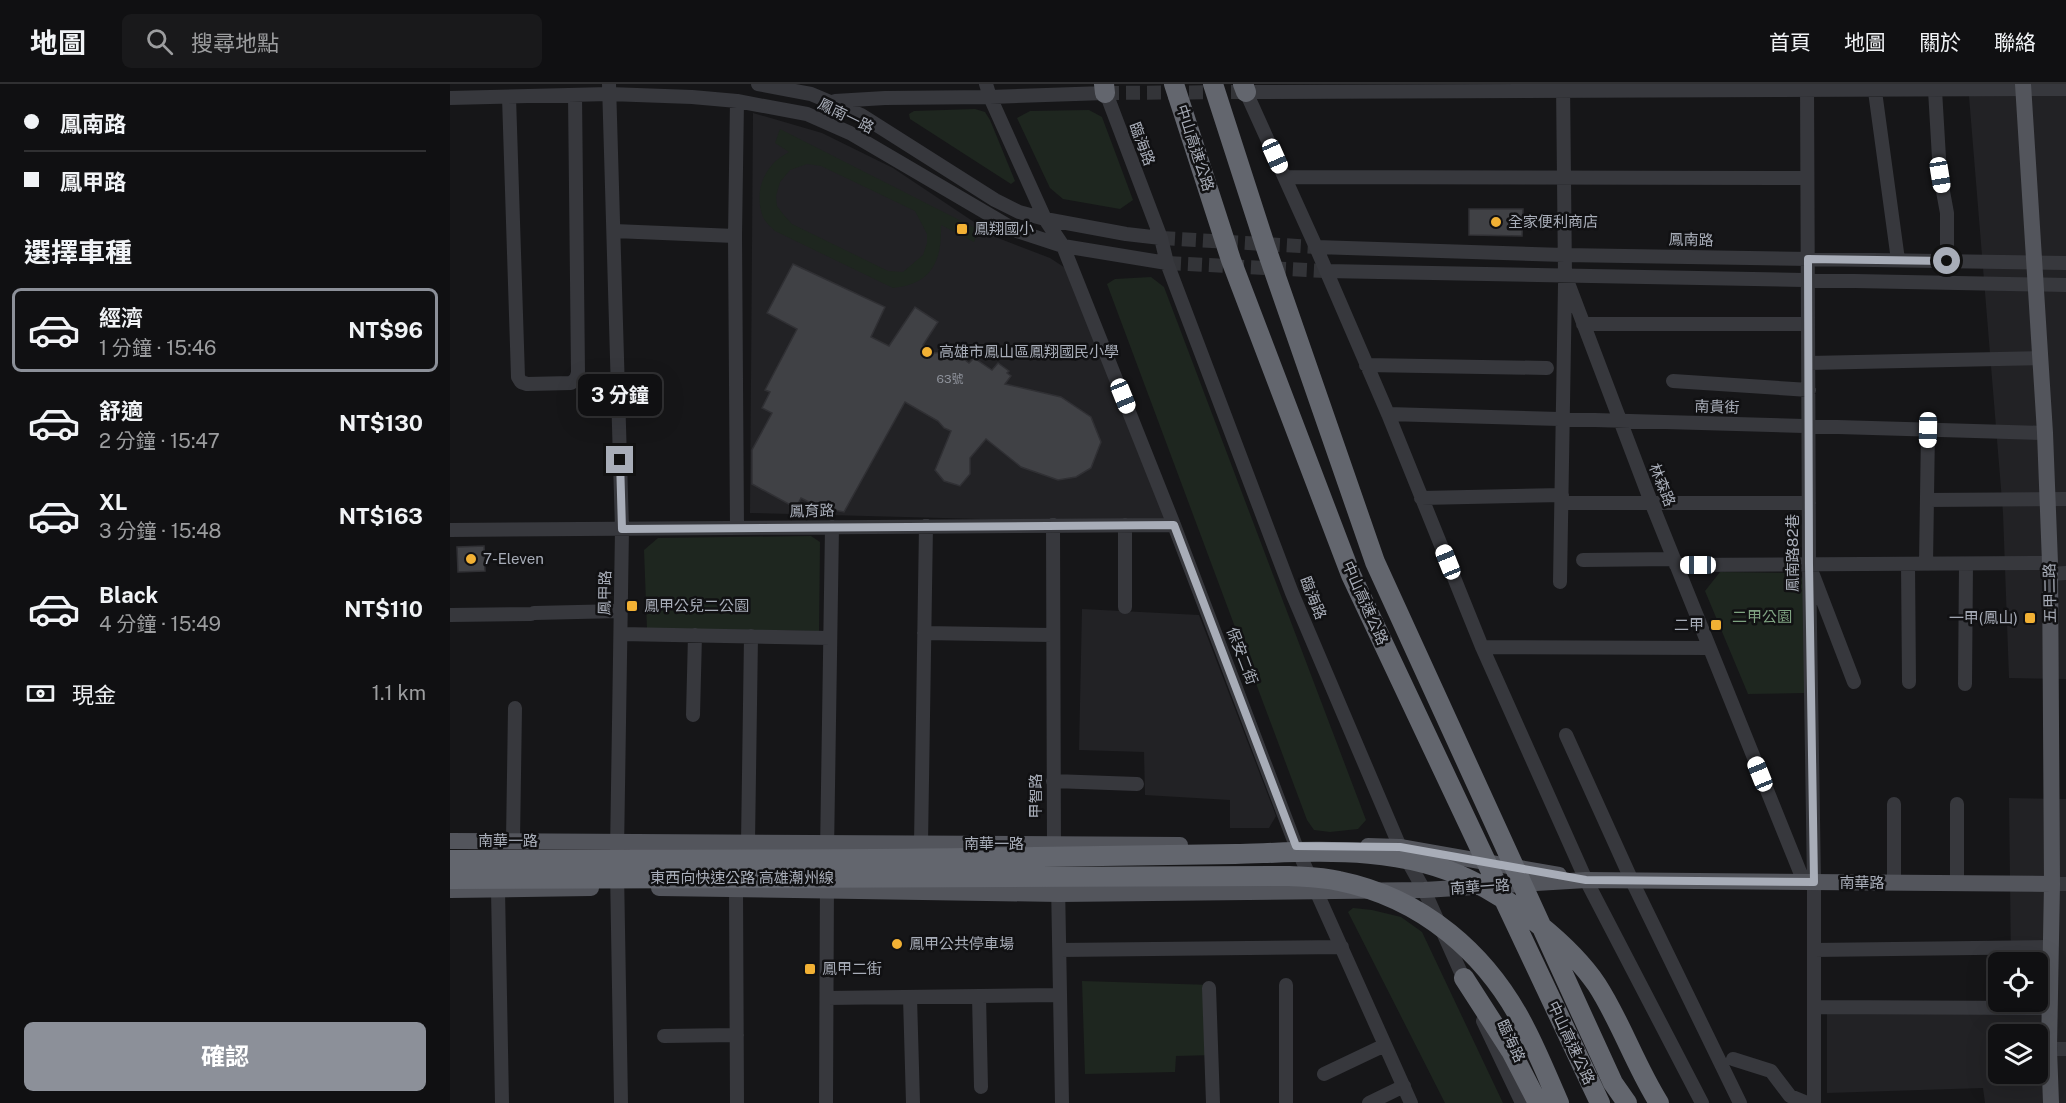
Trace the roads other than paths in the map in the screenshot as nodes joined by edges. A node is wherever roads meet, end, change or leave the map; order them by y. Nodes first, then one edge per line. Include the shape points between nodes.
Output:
1 (759, 84) edge
2 (1174, 84) edge
3 (1213, 84) edge
4 (1246, 87) edge
5 (1563, 87) edge
6 (1807, 87) edge
7 (1874, 87) edge
8 (2023, 87) edge
9 (1099, 88) edge
10 (1298, 88) edge
11 (1343, 88) edge
12 (609, 89) edge
13 (2066, 89) edge
14 (1935, 90) junction
15 (988, 91) edge
16 (575, 95) junction
17 (509, 97) junction
18 (450, 98) edge
19 (737, 101) junction
20 (832, 102) junction
21 (828, 122) junction
22 (1285, 177) junction
23 (1807, 178) junction
24 (1564, 179) junction
25 (1045, 219) junction
26 (614, 231) junction
27 (735, 236) junction
28 (1161, 238) junction
29 (1063, 246) junction
30 (1316, 248) junction
31 (1564, 255) junction
32 (1808, 259) junction
33 (1898, 260) junction
34 (1947, 261) junction
35 (1167, 263) junction
36 (2035, 263) junction
37 (2066, 263) edge
38 (1326, 271) junction
39 (1565, 276) junction
40 (1808, 280) junction
41 (2035, 284) junction
42 (2066, 285) edge
43 (1583, 324) junction
44 (1809, 324) junction
45 (2040, 358) junction
46 (1809, 363) junction
47 (1366, 365) junction
48 (1547, 369) dead end
49 (1673, 381) dead end
50 (1809, 390) junction
51 (1388, 414) junction
52 (1563, 419) junction
53 (1619, 421) junction
54 (1809, 426) junction
55 (1928, 430) junction
56 (2045, 433) junction
57 (1421, 498) junction
58 (1562, 499) junction
59 (2066, 499) edge
60 (1927, 500) junction
61 (2047, 500) junction
62 (1651, 502) junction
63 (1809, 503) junction
64 (1053, 525) junction
65 (1125, 525) junction
66 (1174, 525) junction
67 (926, 526) junction
68 (832, 527) junction
69 (737, 528) junction
70 (622, 529) junction
71 (450, 530) edge
72 (1583, 560) dead end
73 (1675, 562) junction
74 (1809, 564) junction
75 (1908, 564) junction
76 (1926, 564) junction
77 (1966, 564) junction
78 (2055, 570) edge
79 (1560, 582) dead end
80 (1125, 607) dead end
81 (621, 611) junction
82 (450, 615) edge
83 (924, 633) junction
84 (621, 634) junction
85 (1053, 634) junction
86 (695, 635) junction
87 (751, 636) junction
88 (830, 638) junction
89 (1482, 647) junction
90 (1709, 648) junction
91 (1854, 682) dead end
92 (1909, 682) dead end
93 (1965, 684) dead end
94 (515, 708) dead end
95 (693, 715) dead end
96 (1566, 735) dead end
97 (1053, 781) junction
98 (1137, 784) dead end
99 (1894, 804) dead end
100 (1957, 804) dead end
101 (450, 841) edge
102 (513, 841) junction
103 (617, 842) junction
104 (748, 843) junction
105 (826, 844) junction
106 (921, 844) junction
107 (1053, 845) junction
108 (1296, 846) junction
109 (1400, 847) junction
110 (450, 860) edge
111 (450, 879) edge
112 (1586, 880) junction
113 (1632, 881) junction
114 (1809, 882) junction
115 (1894, 883) junction
116 (1957, 883) junction
117 (2059, 884) edge
118 (616, 887) junction
119 (736, 889) junction
120 (450, 890) edge
121 (498, 890) junction
122 (827, 890) junction
123 (1424, 890) junction
124 (1316, 891) junction
125 (1059, 894) junction
126 (1342, 947) junction
127 (2051, 947) junction
128 (1060, 950) junction
129 (1814, 950) junction
130 (1464, 978) junction
131 (1286, 986) dead end
132 (1209, 988) dead end
133 (1060, 995) junction
134 (979, 996) junction
135 (910, 997) junction
136 (826, 998) junction
137 (1814, 1007) junction
138 (2050, 1008) junction
139 (737, 1035) junction
140 (664, 1036) dead end
141 (1385, 1045) junction
142 (2049, 1049) junction
143 (2066, 1049) edge
144 (1732, 1059) dead end
145 (1324, 1074) dead end
146 (1404, 1086) junction
147 (981, 1087) dead end
148 (1791, 1099) edge
149 (502, 1103) edge
150 (621, 1103) edge
151 (737, 1103) edge
152 (826, 1103) edge
153 (913, 1103) edge
154 (1062, 1103) edge
155 (1213, 1103) edge
156 (1286, 1103) edge
157 (1369, 1103) edge
158 (1411, 1103) edge
159 (1522, 1103) edge
160 (1538, 1103) edge
161 (1559, 1103) edge
162 (1600, 1103) edge
163 (1627, 1103) edge
164 (1659, 1103) edge
165 (1702, 1103) edge
166 (1740, 1103) edge
167 (1807, 1103) edge
168 (1814, 1103) edge
169 (2051, 1103) edge

1 - 20 street, 鳳南一路
2 - 162 highway, 中山高速公路 via 1232,260 1351,575
3 - 163 highway, 中山高速公路 via 1375,562 1613,1083
4 - 10 street
4 - 22 street
5 - 6 street
5 - 11 street
5 - 24 street, 林森路
6 - 7 street
6 - 23 street, 鳳南路82巷
7 - 14 street
7 - 33 street
8 - 13 street
8 - 14 street
8 - 36 main road, 五甲二路
9 - 15 street
9 - 28 street, 臨海路
10 - 11 street
12 - 16 street, 鳳南一路
12 - 19 street, 鳳南一路
12 - 26 street, 鳳甲路
14 - 34 street via 1940,175 1947,213
15 - 20 street
15 - 25 street, 保安二街
16 - 17 street, 鳳南一路
16 - 17 street via 578,373 571,383 527,384 518,377
17 - 18 street, 鳳南一路
19 - 21 street, 鳳南一路 via 807,114
19 - 27 street
20 - 21 street
20 - 25 street, 鳳南一路 via 861,115 995,200
21 - 29 street, 鳳南一路 via 1009,227
22 - 24 street
22 - 30 street
23 - 24 street
23 - 32 street, 鳳南路82巷
24 - 31 street, 林森路
25 - 28 street, 鳳南一路
25 - 29 street, 保安二街
26 - 27 street
26 - 70 street, 鳳甲路
27 - 69 street
28 - 35 street, 臨海路
29 - 35 street, 鳳南一路
29 - 66 street, 保安二街
30 - 31 street, 鳳南路
30 - 38 street
31 - 32 street, 鳳南路
31 - 39 street, 林森路
32 - 33 street, 鳳南路
32 - 40 street, 鳳南路82巷
33 - 34 street, 鳳南路
34 - 36 street, 鳳南路
35 - 109 street, 臨海路 via 1292,593
36 - 37 street, 鳳南路
36 - 41 main road, 五甲二路
38 - 39 street
38 - 47 street
39 - 40 street
39 - 43 street, 林森路
39 - 52 street
40 - 41 street
40 - 44 street, 鳳南路82巷
41 - 42 street
41 - 45 main road, 五甲二路
43 - 44 street
43 - 53 street, 林森路
44 - 46 street, 鳳南路82巷
45 - 46 street
45 - 56 main road, 五甲二路
46 - 50 street, 鳳南路82巷
47 - 48 street
47 - 51 street
49 - 50 street
50 - 54 street, 鳳南路82巷
51 - 52 street, 南貴街
51 - 57 street
52 - 53 street, 南貴街
52 - 58 street
53 - 54 street, 南貴街
53 - 62 street, 林森路
54 - 55 street, 南貴街
54 - 63 street, 鳳南路82巷
55 - 56 street, 南貴街
55 - 60 street
56 - 61 main road, 五甲二路
57 - 58 street
57 - 89 street
58 - 62 street
58 - 79 street
59 - 61 street
60 - 61 street
60 - 76 street
61 - 78 main road, 五甲二路
62 - 63 street
62 - 73 street, 林森路
63 - 74 street, 鳳南路82巷
64 - 65 street, 鳳育路
64 - 67 street, 鳳育路
64 - 85 street, 甲智路
65 - 66 street, 鳳育路
65 - 80 street
66 - 108 street, 保安二街
67 - 68 street, 鳳育路
67 - 83 street
68 - 69 street, 鳳育路
68 - 88 street
69 - 70 street, 鳳育路
70 - 71 street, 鳳育路
70 - 81 street, 鳳甲路
72 - 73 street
73 - 74 street
73 - 90 street, 林森路
74 - 75 street
74 - 91 street
74 - 114 street, 鳳南路82巷
75 - 76 street
75 - 92 street
76 - 77 street
77 - 78 street
77 - 93 street
78 - 117 main road, 五甲二路
81 - 82 street
81 - 84 street, 鳳甲路
83 - 85 street
83 - 106 street
84 - 86 street
84 - 103 street, 鳳甲路
85 - 97 street, 甲智路
86 - 87 street
86 - 95 street
87 - 88 street
87 - 104 street
88 - 105 street
89 - 90 street
89 - 112 street
90 - 114 street, 林森路
94 - 102 street
96 - 113 street
97 - 98 street
97 - 107 street, 甲智路
99 - 115 street
100 - 116 street
101 - 102 main road, 南華一路
102 - 103 main road, 南華一路
103 - 104 main road, 南華一路
103 - 118 street, 鳳甲路
104 - 105 main road, 南華一路
105 - 106 main road, 南華一路
105 - 122 street
106 - 107 main road, 南華一路
107 - 108 main road, 南華一路
107 - 125 street, 甲智路
108 - 109 main road, 南華一路
108 - 124 street, 保安二街
109 - 112 main road, 南華一路
109 - 123 street, 臨海路
110 - 164 highway, 東西向快速公路 高雄潮州線 via 1031,858 1316,852 1378,853 1428,862 1488,890 1569,951 1598,987
111 - 161 highway, 東西向快速公路 高雄潮州線 via 1289,876 1338,880 1381,893 1423,914 1448,931 1480,962 1525,1027
112 - 113 main road, 南華路
112 - 123 main road, 南華一路
112 - 165 street
113 - 114 main road, 南華路
113 - 166 street
114 - 115 main road, 南華路
114 - 129 street, 鳳南路82巷
115 - 116 main road, 南華路
116 - 117 main road, 南華路
117 - 127 main road, 五甲二路
118 - 119 main road, 南華一路
118 - 121 main road, 南華一路
118 - 150 street, 鳳甲路
119 - 122 main road, 南華一路
119 - 139 street
120 - 121 main road, 南華一路
121 - 149 street
122 - 125 main road, 南華一路
122 - 136 street
123 - 124 main road, 南華一路
123 - 130 street, 臨海路
124 - 125 main road, 南華一路
124 - 126 street, 保安二街
125 - 128 street, 甲智路
126 - 128 street
126 - 141 street, 保安二街
127 - 129 street
127 - 138 main road, 五甲二路
128 - 133 street, 甲智路
129 - 137 street, 鳳南路82巷
130 - 159 street, 臨海路
130 - 160 highway via 1511,1051
131 - 156 street
132 - 155 street
133 - 134 street
133 - 154 street, 甲智路
134 - 135 street
134 - 147 street
135 - 136 street
135 - 153 street
136 - 152 street
137 - 138 street
137 - 168 street, 鳳南路82巷
138 - 142 main road, 五甲二路
139 - 140 street
139 - 151 street
141 - 145 street
141 - 146 street, 保安二街
142 - 143 street
142 - 169 main road, 五甲二路
144 - 148 street via 1771,1071
146 - 157 street
146 - 158 street, 保安二街
148 - 167 street

